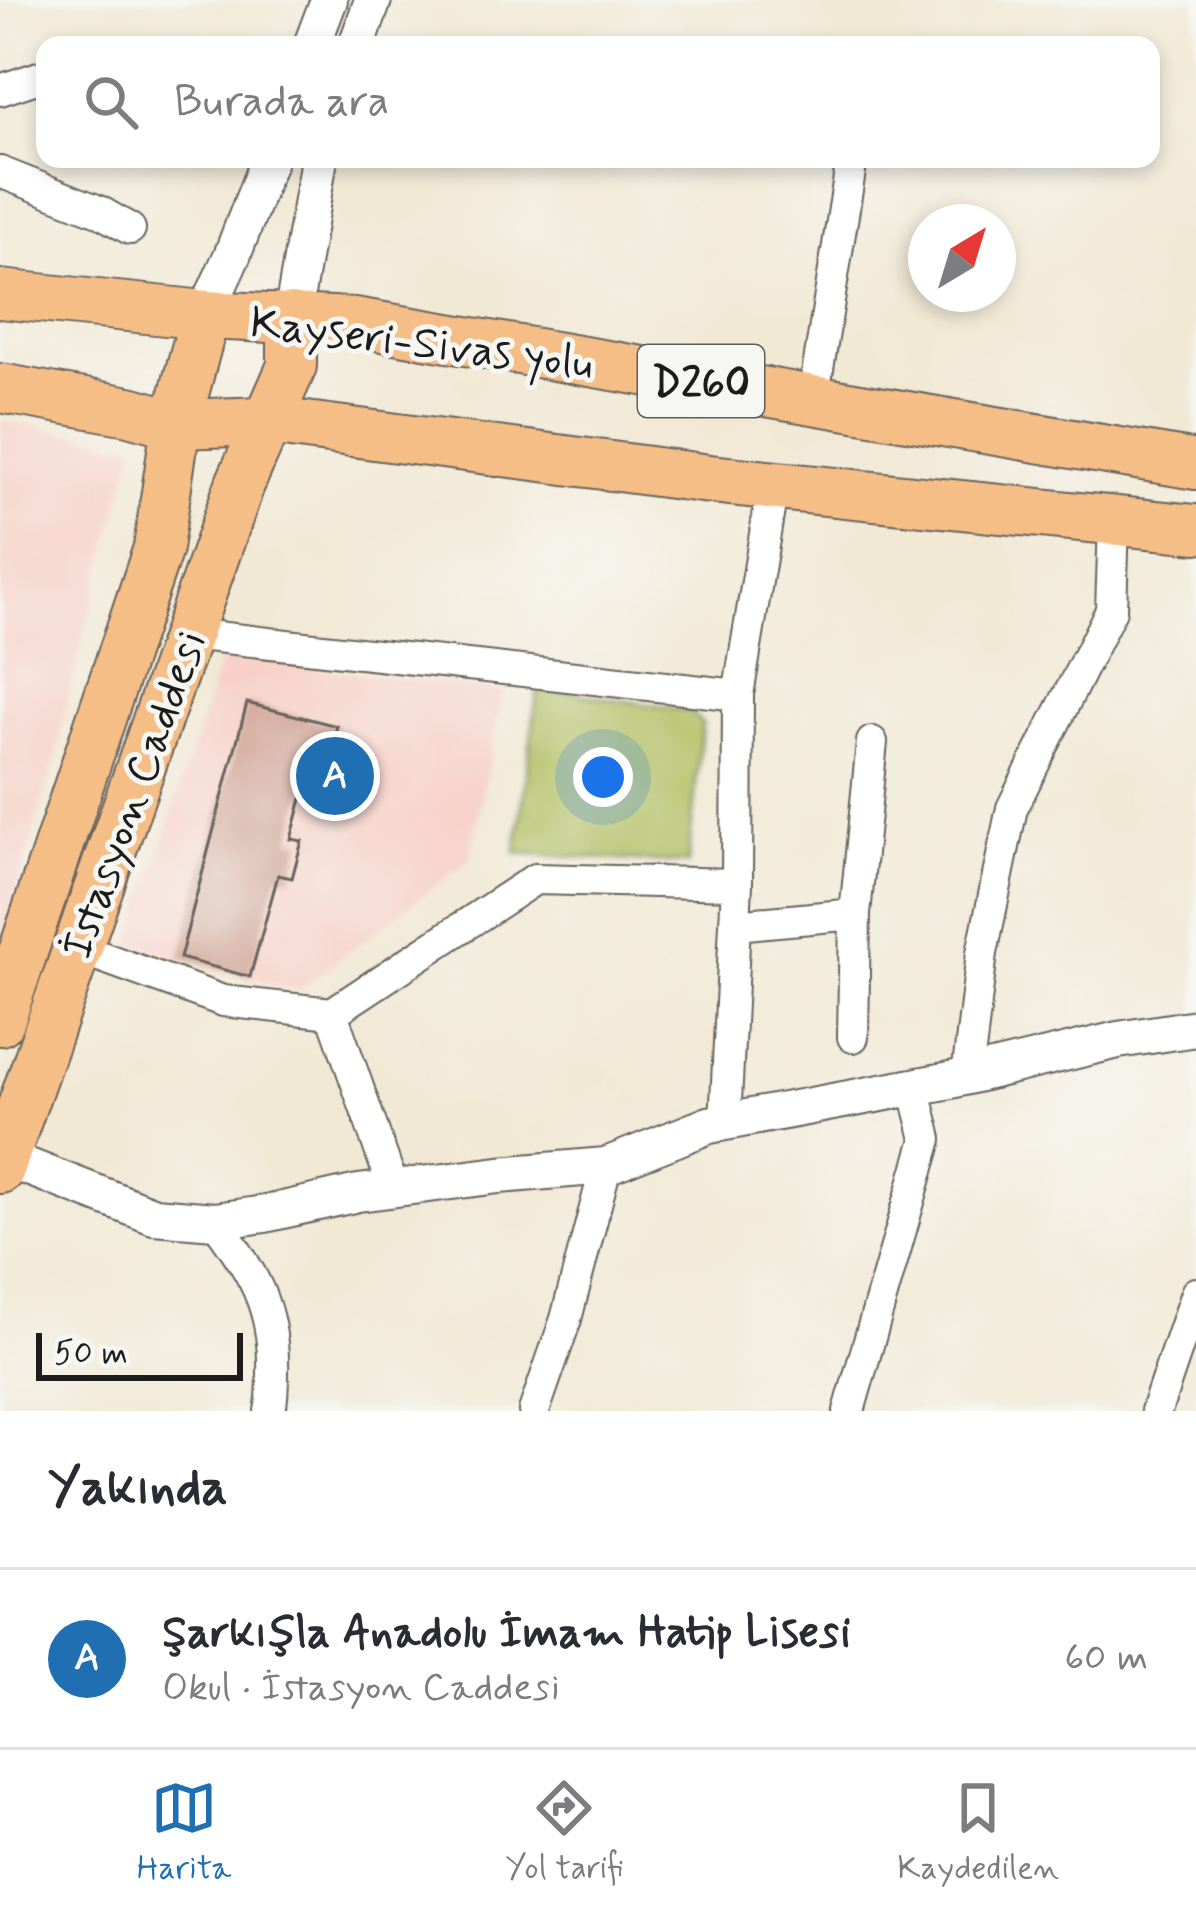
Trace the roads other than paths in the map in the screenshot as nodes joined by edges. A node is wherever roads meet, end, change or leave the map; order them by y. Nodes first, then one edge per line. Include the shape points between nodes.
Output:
1 (329, 0) edge
2 (373, 0) edge
3 (315, 36) edge
4 (360, 36) edge
5 (36, 78) edge
6 (0, 89) edge
7 (266, 168) edge
8 (317, 168) edge
9 (851, 168) edge
10 (0, 172) edge
11 (130, 229) dead end
12 (0, 294) edge
13 (205, 315) junction
14 (292, 318) junction
15 (0, 388) edge
16 (813, 400) junction
17 (268, 421) junction
18 (176, 424) junction
19 (1196, 465) edge
20 (773, 486) junction
21 (1114, 522) junction
22 (1196, 530) edge
23 (189, 634) junction
24 (738, 695) junction
25 (872, 742) dead end
26 (737, 884) junction
27 (855, 914) junction
28 (735, 925) junction
29 (77, 948) junction
30 (332, 1013) junction
31 (0, 1022) edge
32 (1196, 1028) edge
33 (853, 1037) dead end
34 (967, 1076) junction
35 (914, 1087) junction
36 (725, 1122) junction
37 (1, 1165) edge
38 (606, 1166) junction
39 (394, 1190) junction
40 (215, 1221) junction
41 (1196, 1293) edge
42 (275, 1408) edge
43 (534, 1411) edge
44 (849, 1411) edge
45 (1156, 1411) edge

1 - 3 street
2 - 4 street
5 - 6 street
7 - 13 street
8 - 14 street
9 - 16 street
10 - 11 street
12 - 13 main road, Kayseri-Sivas yolu / D260
13 - 14 main road, Kayseri-Sivas yolu / D260
13 - 18 main road, İstasyon Caddesi
14 - 16 main road, Kayseri-Sivas yolu / D260
14 - 17 main road, İstasyon Caddesi via 292,366
15 - 18 main road, D260
16 - 19 main road, Kayseri-Sivas yolu / D260
17 - 18 main road, D260
17 - 20 main road, D260
17 - 23 main road, İstasyon Caddesi
18 - 31 main road, İstasyon Caddesi via 158,548
20 - 21 main road, D260
20 - 24 street
21 - 22 main road, D260
21 - 34 street via 1111,610 1012,808
23 - 24 street
23 - 29 main road, İstasyon Caddesi
24 - 26 street
25 - 27 street
26 - 28 street
26 - 30 street via 535,879
27 - 28 street
27 - 33 street
28 - 36 street
29 - 30 street via 223,1001
29 - 37 main road, İstasyon Caddesi
30 - 39 street
32 - 34 street
34 - 35 street
35 - 36 street
35 - 44 street via 928,1139
36 - 38 street
37 - 40 street via 26,1166 154,1216
38 - 39 street
38 - 43 street
39 - 40 street
40 - 42 street via 263,1297
41 - 45 street

